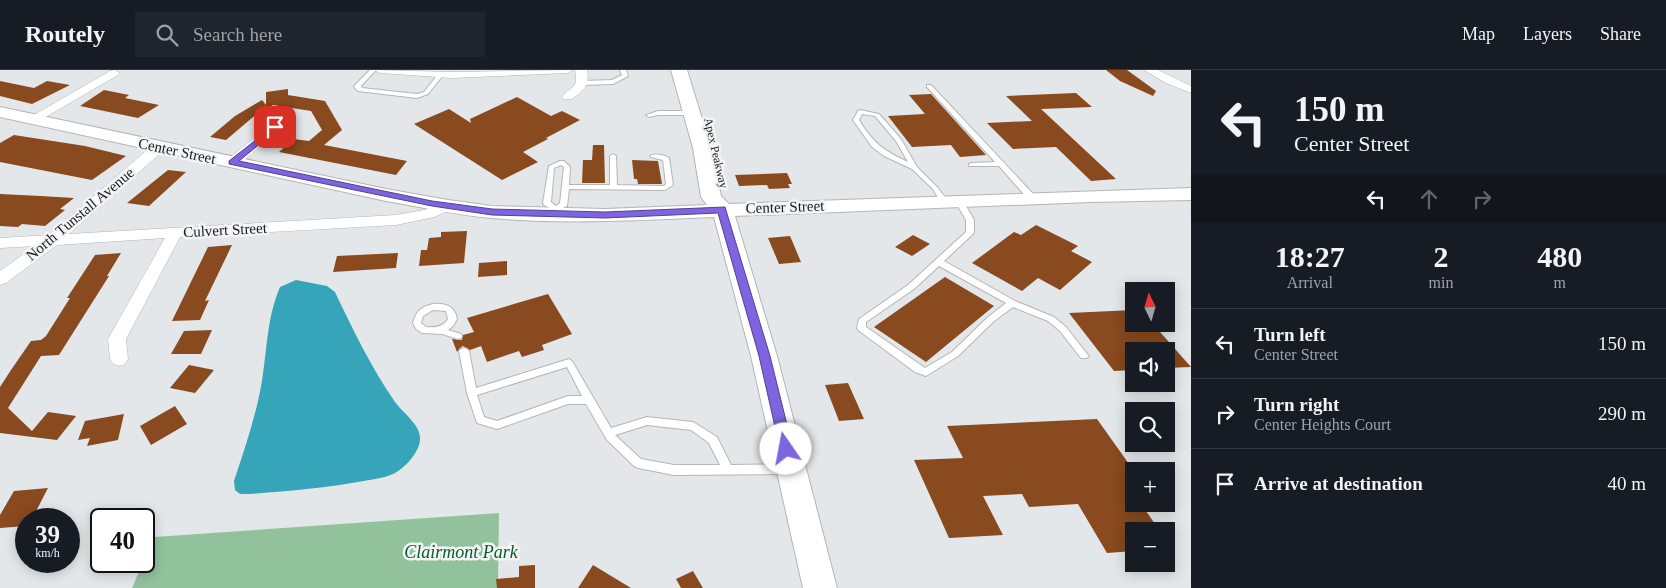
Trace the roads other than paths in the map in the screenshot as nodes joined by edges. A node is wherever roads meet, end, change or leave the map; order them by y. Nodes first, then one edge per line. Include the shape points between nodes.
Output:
1 (373, 70) edge
2 (380, 70) edge
3 (567, 70) edge
4 (581, 70) edge
5 (623, 70) edge
6 (679, 70) edge
7 (695, 70) edge
8 (1150, 70) edge
9 (114, 73) dead end
10 (441, 74) junction
11 (583, 83) junction
12 (929, 86) dead end
13 (1191, 90) edge
14 (568, 97) dead end
15 (0, 112) edge
16 (690, 113) junction
17 (650, 115) dead end
18 (33, 119) junction
19 (275, 127) dead end
20 (159, 147) junction
21 (613, 156) dead end
22 (653, 156) dead end
23 (232, 162) junction
24 (1001, 164) junction
25 (971, 165) dead end
26 (914, 168) junction
27 (565, 187) junction
28 (618, 188) junction
29 (1191, 194) edge
30 (1032, 198) junction
31 (951, 201) junction
32 (448, 206) junction
33 (722, 210) junction
34 (555, 212) junction
35 (175, 234) junction
36 (52, 241) junction
37 (0, 243) edge
38 (939, 262) junction
39 (0, 279) edge
40 (1012, 303) junction
41 (440, 330) dead end
42 (458, 336) dead end
43 (464, 352) dead end
44 (1084, 356) dead end
45 (119, 359) dead end
46 (472, 393) junction
47 (589, 400) junction
48 (608, 433) junction
49 (791, 469) junction
50 (728, 470) junction
51 (820, 588) edge

1 - 10 lane via 358,85 360,90 418,96 426,93
2 - 10 street
3 - 10 street
4 - 11 street
5 - 11 lane via 625,76 613,82
6 - 16 main road, Apex Peakway
7 - 33 main road, Apex Peakway via 725,192
8 - 13 street
9 - 18 street
11 - 14 street
12 - 24 lane
15 - 18 main road, Center Street
16 - 17 lane
16 - 33 main road, Apex Peakway via 702,148 711,197
18 - 20 main road, Center Street
19 - 23 street
20 - 23 main road, Center Street
20 - 36 street, North Tunstall Avenue
21 - 28 lane
22 - 28 lane via 666,158 670,185 665,188
23 - 32 main road, Center Street
24 - 25 lane
24 - 30 lane
26 - 26 lane via 899,140 877,115 860,112 856,120 878,151
26 - 31 lane
27 - 28 lane
27 - 34 lane via 564,204
27 - 34 lane via 567,167 561,159 551,167 547,204
29 - 30 main road, Center Street
30 - 31 main road, Center Street
31 - 33 main road, Center Street
31 - 38 lane via 970,220 970,233
32 - 34 main road, Center Street via 492,212
32 - 35 street, Culvert Street via 436,213 396,220
33 - 34 main road, Center Street via 631,214
33 - 49 main road via 764,356
35 - 36 street, Culvert Street
35 - 45 street via 117,339
36 - 37 street, Culvert Street
36 - 39 street, North Tunstall Avenue
38 - 40 lane
38 - 40 lane via 911,287 862,321 861,328 918,369 926,372 955,354
40 - 44 lane via 1051,319
41 - 42 lane
43 - 46 lane
46 - 47 lane via 480,420 497,424 568,400
46 - 47 lane via 569,363
47 - 48 lane
48 - 50 lane via 638,463 674,470
48 - 50 lane via 647,421 694,426 713,440
49 - 50 lane
49 - 51 main road

